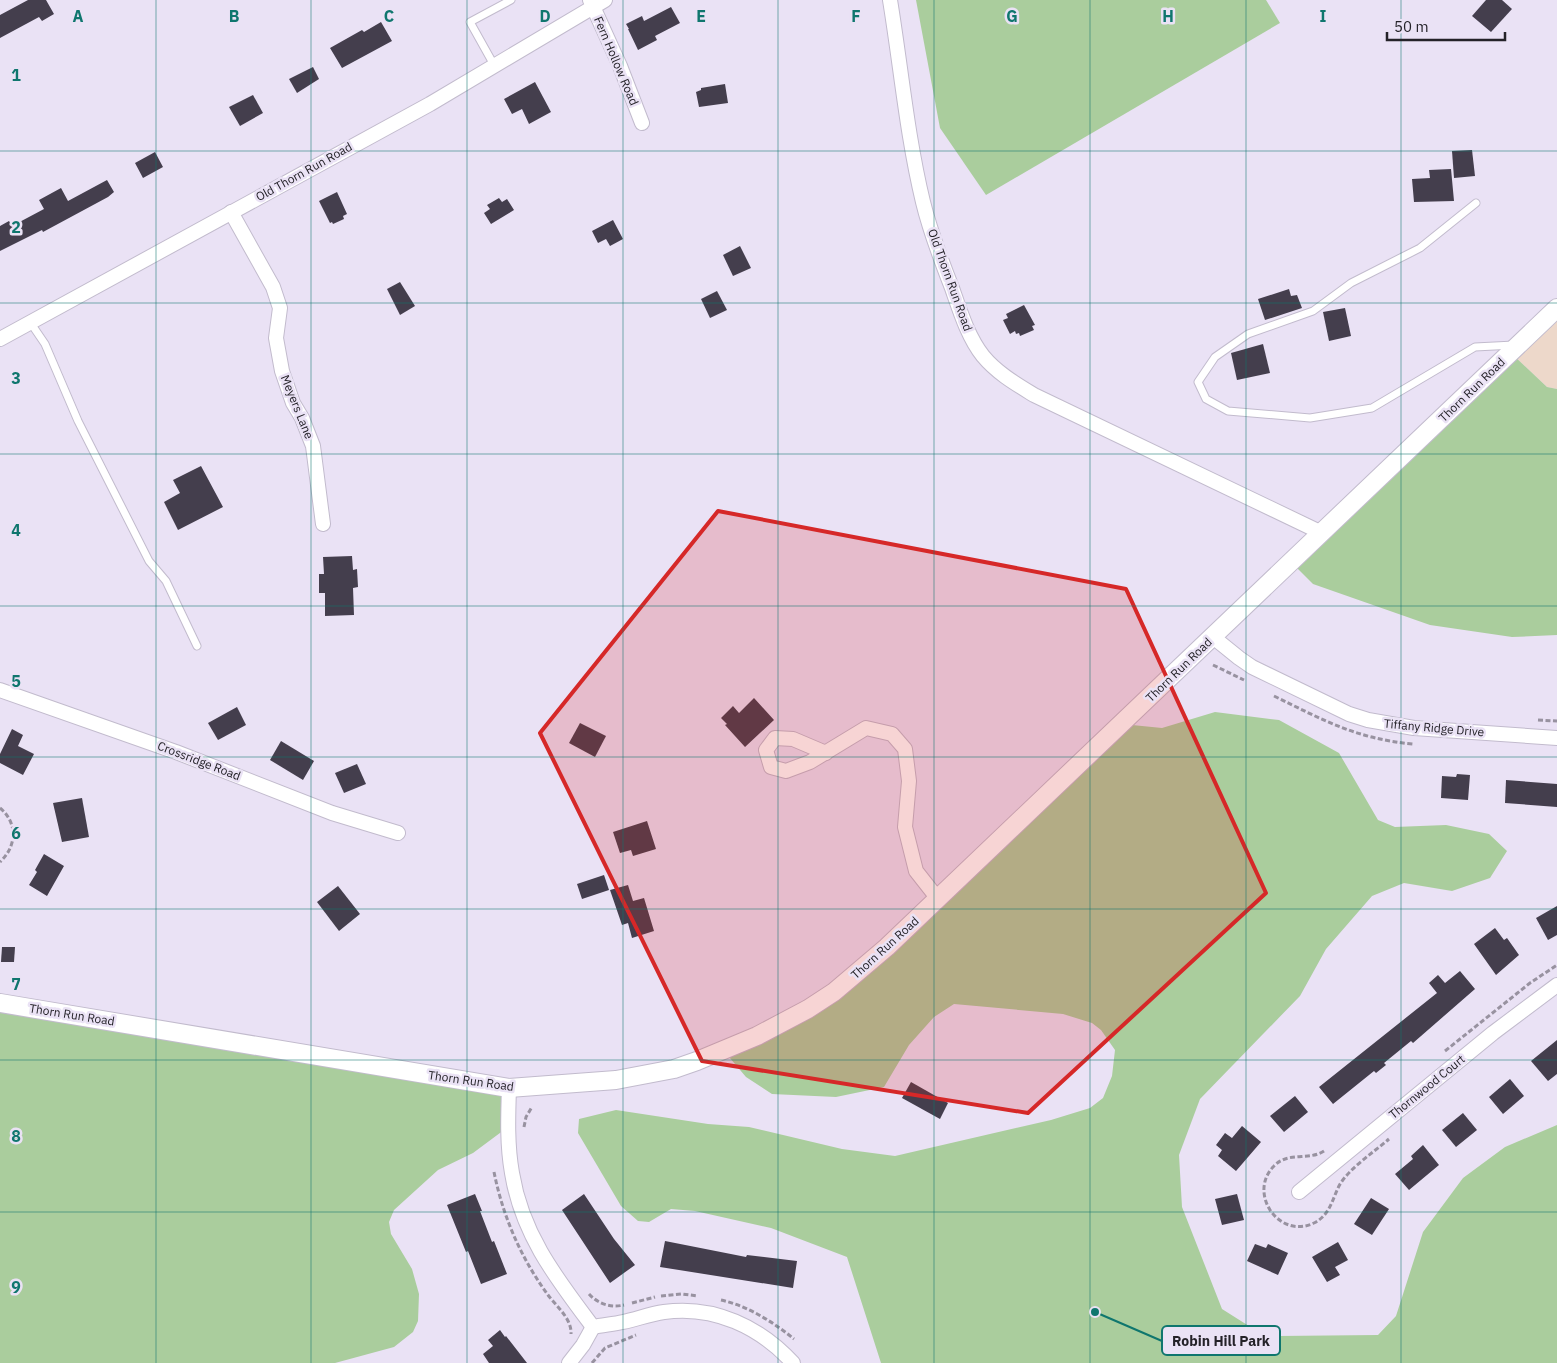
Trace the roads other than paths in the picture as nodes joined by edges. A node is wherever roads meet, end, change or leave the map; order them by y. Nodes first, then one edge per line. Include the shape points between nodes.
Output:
1 (510, 0) edge
2 (890, 0) edge
3 (596, 2) edge
4 (494, 65) junction
5 (642, 122) dead end
6 (1476, 203) dead end
7 (231, 212) junction
8 (1557, 308) edge
9 (30, 322) junction
10 (0, 339) edge
11 (1520, 344) junction
12 (322, 524) dead end
13 (1322, 533) junction
14 (1213, 637) junction
15 (197, 646) dead end
16 (0, 690) edge
17 (1557, 738) edge
18 (826, 752) dead end
19 (398, 833) dead end
20 (938, 899) junction
21 (1557, 985) edge
22 (0, 1003) edge
23 (509, 1088) junction
24 (1299, 1192) dead end
25 (593, 1327) junction
26 (569, 1363) edge
27 (794, 1363) edge

1 - 4 lane via 470,22
2 - 13 street, Old Thorn Run Road via 924,205 964,321 984,357 1002,374 1034,395
3 - 4 street, Old Thorn Run Road
3 - 5 street, Fern Hollow Road
4 - 7 street, Old Thorn Run Road via 430,104
6 - 11 lane via 1420,248 1351,283 1313,311 1248,334 1215,358 1198,382 1206,399 1228,411 1310,418 1372,408 1476,347
7 - 9 street, Old Thorn Run Road
7 - 12 street, Meyers Lane via 273,287 280,308 276,338 282,372 313,446
8 - 11 street, Thorn Run Road
9 - 10 street, Old Thorn Run Road
9 - 15 lane via 45,344 78,421 149,561 166,581
11 - 13 street, Thorn Run Road
13 - 14 street, Thorn Run Road
14 - 17 street, Tiffany Ridge Drive via 1259,671 1368,720 1414,728
14 - 20 street, Thorn Run Road
16 - 19 street, Crossridge Road via 176,752 332,813
18 - 20 street via 866,728 892,734 905,749 909,781 905,827 916,871
20 - 23 street, Thorn Run Road via 834,992 783,1024 724,1051 674,1068 616,1080
21 - 24 street, Thornwood Court via 1493,1033
22 - 23 street, Thorn Run Road
23 - 25 street via 509,1151 522,1213 539,1252
25 - 26 street
25 - 27 street via 662,1312 712,1313 747,1326 781,1349

